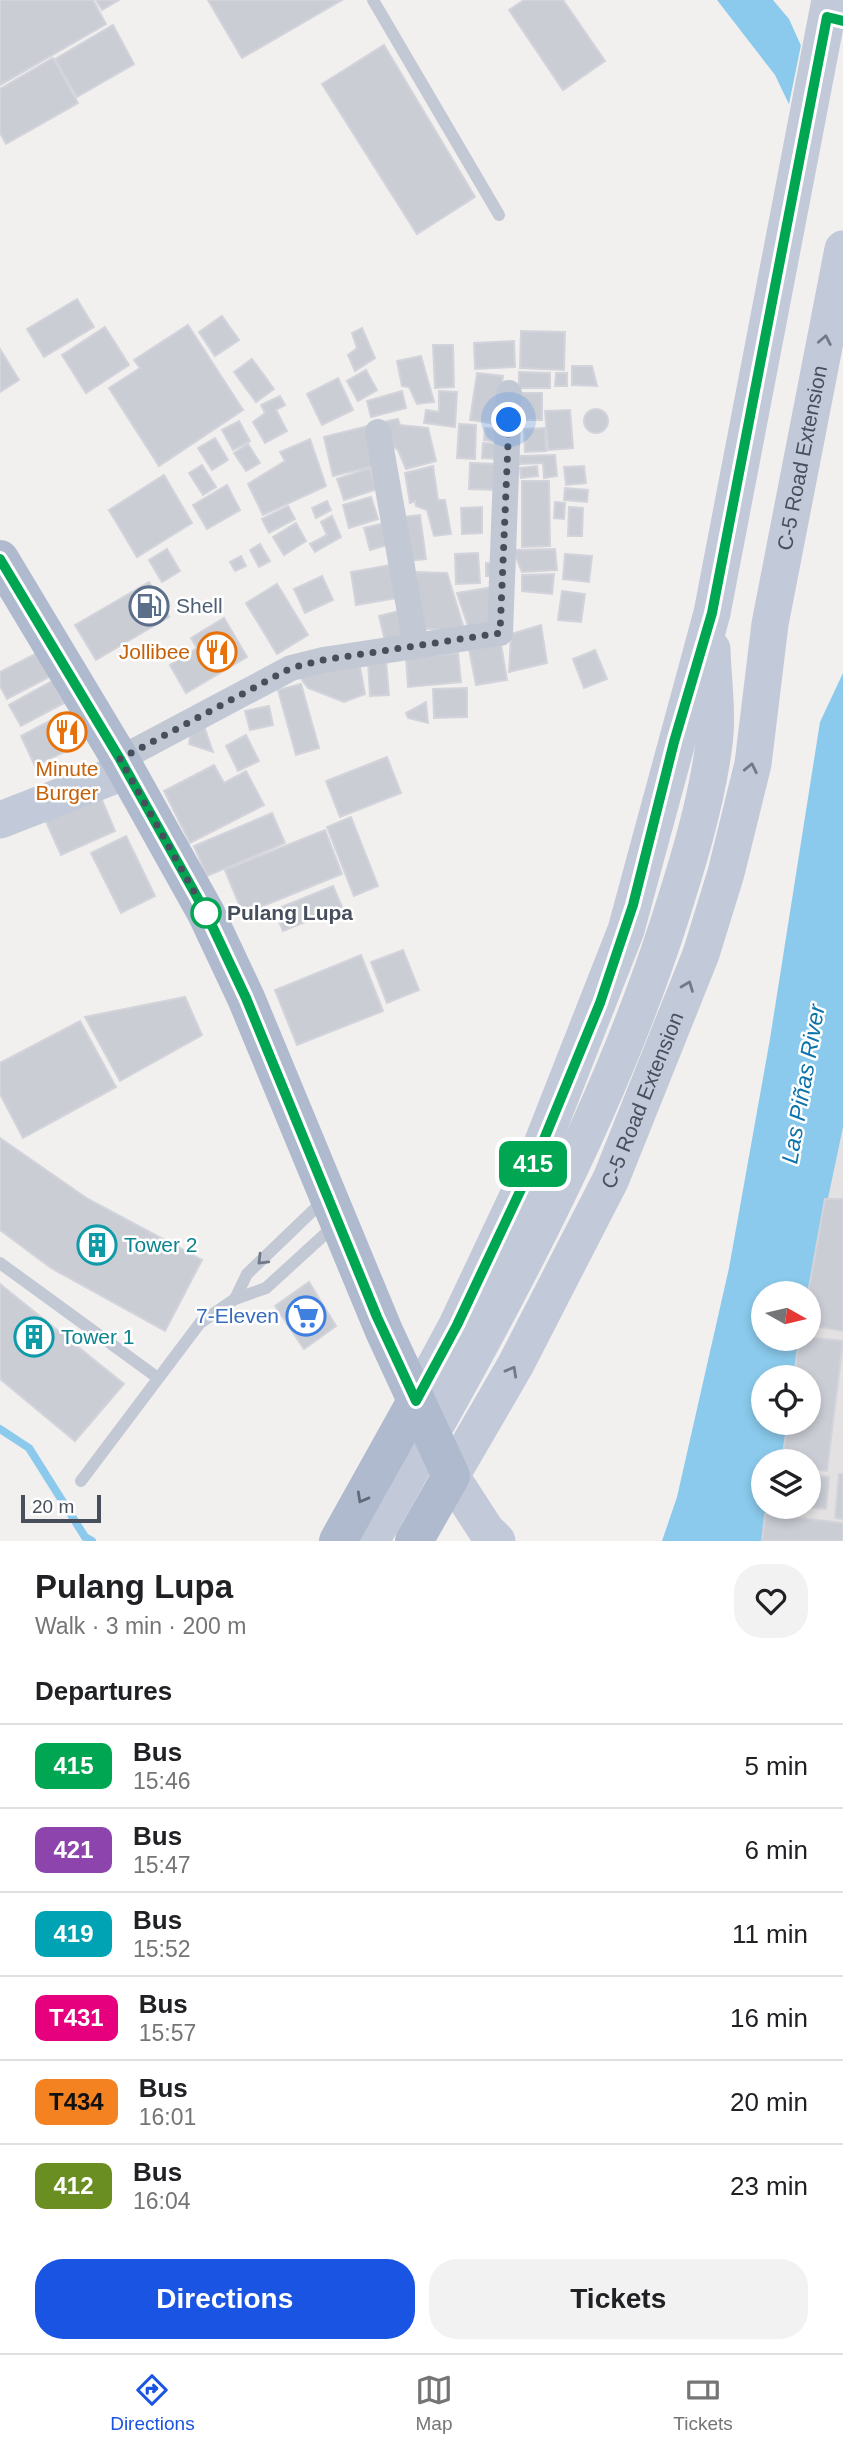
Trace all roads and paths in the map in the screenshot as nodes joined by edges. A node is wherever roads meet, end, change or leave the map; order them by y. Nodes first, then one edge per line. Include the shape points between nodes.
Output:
1 (373, 0) edge
2 (826, 15) edge
3 (499, 215) dead end
4 (843, 250) edge
5 (509, 393) dead end
6 (378, 432) dead end
7 (0, 559) edge
8 (712, 613) junction
9 (771, 624) junction
10 (416, 646) junction
11 (714, 743) junction
12 (123, 765) junction
13 (0, 820) edge
14 (333, 1209) junction
15 (0, 1264) edge
16 (235, 1299) junction
17 (158, 1378) junction
18 (416, 1401) junction
19 (452, 1476) junction
20 (81, 1481) dead end
21 (338, 1541) edge
22 (371, 1541) edge
23 (414, 1541) edge
24 (497, 1541) edge

1 - 3 lane
2 - 8 main road, C-5 Road Extension
9 -> 4 main road, C-5 Road Extension
5 - 10 street via 500,633
6 - 10 street
7 - 12 main road
8 - 11 main road, C-5 Road Extension
8 - 18 main road, C-5 Road Extension via 644,868 600,1003 540,1149
9 - 11 main road, C-5 Road Extension
19 -> 9 main road, C-5 Road Extension via 516,1364 611,1179 701,954 752,764
10 - 12 street via 291,668
11 - 22 main road, C-5 Road Extension via 680,888 635,1021 586,1136 532,1248
12 - 13 main road
12 - 14 main road via 206,913
14 -> 16 lane via 247,1275
14 - 16 lane via 266,1288
14 - 18 main road
15 - 17 lane
16 - 17 lane via 200,1323
17 - 20 lane
18 - 19 main road
18 -> 21 main road, C-5 Road Extension
19 - 23 main road, C-5 Road Extension
19 - 24 main road

